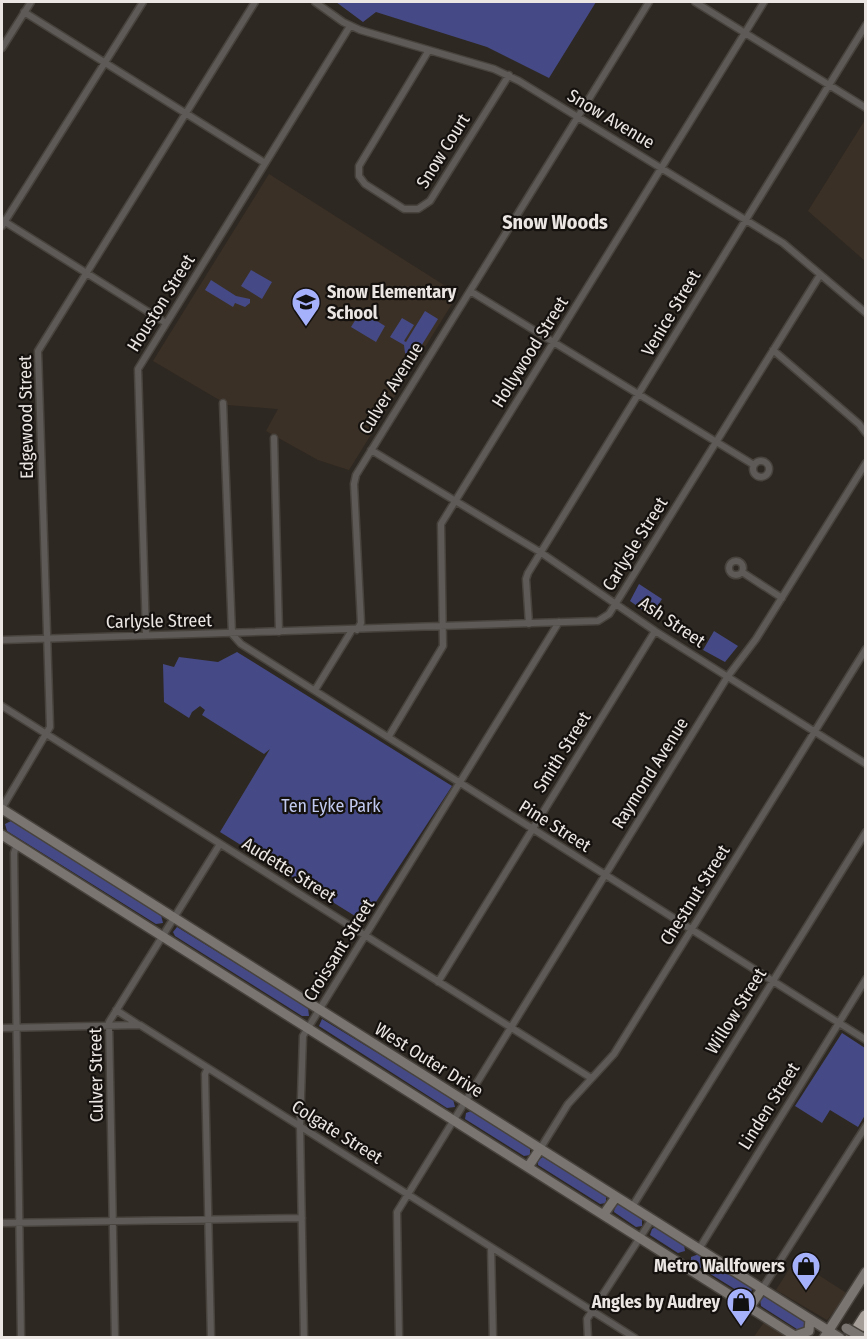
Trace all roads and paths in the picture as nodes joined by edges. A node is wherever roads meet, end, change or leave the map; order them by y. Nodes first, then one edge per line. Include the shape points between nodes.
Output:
1 (31, 2) edge
2 (143, 2) edge
3 (255, 2) edge
4 (315, 2) edge
5 (649, 2) edge
6 (695, 2) edge
7 (764, 2) edge
8 (24, 12) junction
9 (866, 25) edge
10 (350, 26) junction
11 (745, 32) junction
12 (2, 48) edge
13 (429, 50) junction
14 (105, 62) junction
15 (509, 75) junction
16 (830, 84) junction
17 (866, 108) edge
18 (185, 113) junction
19 (577, 116) junction
20 (265, 163) junction
21 (662, 167) junction
22 (746, 220) junction
23 (2, 223) edge
24 (86, 272) junction
25 (820, 274) junction
26 (470, 291) junction
27 (866, 313) edge
28 (166, 323) junction
29 (554, 342) junction
30 (773, 350) junction
31 (639, 394) junction
32 (223, 403) dead end
33 (866, 433) edge
34 (274, 438) dead end
35 (716, 442) junction
36 (370, 450) junction
37 (866, 463) edge
38 (754, 465) dead end
39 (455, 502) junction
40 (540, 552) junction
41 (742, 572) dead end
42 (782, 598) junction
43 (616, 603) junction
44 (559, 622) junction
45 (529, 624) junction
46 (444, 626) junction
47 (355, 630) junction
48 (655, 631) junction
49 (279, 632) junction
50 (232, 634) junction
51 (146, 635) junction
52 (47, 639) junction
53 (2, 640) edge
54 (866, 649) edge
55 (728, 676) junction
56 (315, 690) junction
57 (2, 706) edge
58 (814, 731) junction
59 (47, 733) junction
60 (389, 736) junction
61 (866, 764) edge
62 (460, 783) junction
63 (2, 808) edge
64 (532, 829) junction
65 (866, 832) edge
66 (2, 835) edge
67 (17, 844) junction
68 (220, 844) junction
69 (605, 875) junction
70 (173, 918) junction
71 (692, 928) junction
72 (162, 936) junction
73 (366, 936) junction
74 (866, 979) edge
75 (773, 981) junction
76 (438, 982) junction
77 (116, 1010) junction
78 (320, 1010) junction
79 (838, 1023) junction
80 (109, 1025) junction
81 (140, 1025) junction
82 (2, 1028) edge
83 (16, 1028) junction
84 (307, 1028) junction
85 (511, 1028) junction
86 (866, 1040) edge
87 (208, 1068) junction
88 (591, 1078) junction
89 (465, 1102) junction
90 (454, 1120) junction
91 (866, 1126) edge
92 (300, 1127) junction
93 (540, 1149) junction
94 (528, 1167) junction
95 (407, 1194) junction
96 (616, 1197) junction
97 (632, 1207) junction
98 (604, 1214) junction
99 (302, 1218) junction
100 (652, 1219) junction
101 (114, 1220) junction
102 (208, 1220) junction
103 (18, 1222) junction
104 (2, 1223) edge
105 (640, 1237) junction
106 (491, 1247) junction
107 (699, 1249) junction
108 (866, 1272) edge
109 (762, 1289) junction
110 (750, 1307) junction
111 (593, 1311) junction
112 (838, 1316) junction
113 (866, 1316) edge
114 (810, 1319) junction
115 (849, 1333) edge
116 (826, 1334) edge
117 (797, 1337) edge
118 (21, 1338) edge
119 (115, 1338) edge
120 (211, 1338) edge
121 (304, 1338) edge
122 (399, 1338) edge
123 (493, 1338) edge
124 (588, 1338) edge
125 (635, 1338) edge
126 (840, 1338) edge
127 (862, 1338) edge

1 - 8 street
2 - 14 street
3 - 18 street, Edgewood Street
4 - 10 street, Snow Avenue
5 - 19 street, Culver Avenue
6 - 11 street
7 - 11 street, Hollywood Street
8 - 12 street
8 - 14 street
9 - 16 street, Venice Street
10 - 13 street, Snow Avenue
10 - 20 street, Houston Street
11 - 16 street
11 - 21 street, Hollywood Street
13 - 15 street, Snow Avenue
13 - 15 street, Snow Court via 359,166 359,176 367,186 404,209 418,209 430,201
14 - 18 street
14 - 23 street
15 - 19 street, Snow Avenue
16 - 17 street
16 - 22 street, Venice Street
18 - 20 street
18 - 24 street, Edgewood Street
19 - 21 street, Snow Avenue
19 - 26 street, Culver Avenue
20 - 28 street, Houston Street
21 - 22 street, Snow Avenue
21 - 29 street, Hollywood Street
22 - 25 street, Snow Avenue via 783,243
22 - 31 street, Venice Street
23 - 24 street
24 - 28 street
24 - 52 street, Edgewood Street via 38,351
25 - 27 street, Snow Avenue
25 - 30 street, Carlysle Street
26 - 29 street
26 - 36 street, Culver Avenue
28 - 51 street, Houston Street via 137,371
29 - 31 street
29 - 39 street, Hollywood Street
30 - 33 street
30 - 35 street, Carlysle Street
31 - 35 street
31 - 40 street, Venice Street
32 - 50 street
34 - 49 street
35 - 38 street
35 - 43 street, Carlysle Street
36 - 39 street, Ash Street
36 - 47 street, Culver Avenue via 354,484 361,623
37 - 42 street, Raymond Avenue
39 - 40 street, Ash Street
39 - 46 street, Hollywood Street via 440,529
40 - 43 street, Ash Street
40 - 45 street, Venice Street via 526,579
41 - 42 street
42 - 55 street, Raymond Avenue
43 - 44 street, Carlysle Street via 598,621
43 - 48 street, Ash Street
44 - 45 street, Carlysle Street
44 - 62 street, Croissant Street
45 - 46 street, Carlysle Street
46 - 47 street, Carlysle Street
46 - 60 street, Hollywood Street via 441,650
47 - 49 street, Carlysle Street
47 - 56 street, Culver Avenue
48 - 55 street, Ash Street
48 - 64 street, Smith Street
49 - 50 street, Carlysle Street
50 - 51 street, Carlysle Street
50 - 56 street, Pine Street via 241,644
51 - 52 street, Carlysle Street
52 - 53 street, Carlysle Street
52 - 59 street, Edgewood Street
54 - 58 street, Chestnut Street
55 - 58 street, Ash Street
55 - 69 street, Raymond Avenue
56 - 60 street, Pine Street
57 - 59 street, Audette Street
58 - 61 street, Ash Street
58 - 71 street, Chestnut Street
59 - 63 street, Edgewood Street
59 - 68 street, Audette Street
60 - 62 street, Pine Street
62 - 64 street, Pine Street
62 - 73 street, Croissant Street
63 - 70 main road, West Outer Drive
64 - 69 street, Pine Street
64 - 76 street, Smith Street
65 - 75 street, Willow Street
66 - 67 main road, West Outer Drive
67 - 72 main road, West Outer Drive
67 - 83 street
68 - 70 street, Culver Street
68 - 73 street, Audette Street
69 - 71 street, Pine Street
69 - 85 street, Raymond Avenue
70 - 72 street, Culver Street
70 - 78 main road, West Outer Drive
71 - 75 street, Pine Street
71 - 88 street, Chestnut Street via 614,1054
72 - 77 street, Culver Street
72 - 84 main road, West Outer Drive
73 - 76 street, Audette Street
73 - 78 street, Croissant Street
74 - 79 street, Linden Street
75 - 79 street, Pine Street
75 - 97 street, Willow Street
76 - 85 street, Audette Street
77 - 80 street, Culver Street
77 - 81 street, Colgate Street
78 - 84 street, Croissant Street
78 - 89 main road, West Outer Drive
79 - 86 street, Pine Street
79 - 107 street, Linden Street
80 - 81 street
80 - 83 street
80 - 101 street, Culver Street
81 - 87 street, Colgate Street
82 - 83 street
83 - 103 street
84 - 90 main road, West Outer Drive
84 - 92 street, Croissant Street via 302,1040
85 - 88 street, Audette Street
85 - 89 street, Raymond Avenue
87 - 92 street, Colgate Street
87 - 102 street
88 - 93 street, Chestnut Street via 568,1104
89 - 90 street, Raymond Avenue
89 - 93 main road, West Outer Drive
90 - 94 main road, West Outer Drive
90 - 95 street, Raymond Avenue
91 - 109 street
92 - 95 street, Colgate Street
92 - 99 street, Croissant Street
93 - 94 main road
93 - 96 main road, West Outer Drive
94 - 98 main road, West Outer Drive
95 - 106 street, Colgate Street
95 - 122 street via 396,1215
96 - 97 main road, West Outer Drive
96 - 98 main road
97 - 100 main road, West Outer Drive
98 - 105 main road, West Outer Drive
99 - 102 street
99 - 121 street, Croissant Street
100 - 105 street
100 - 107 main road, West Outer Drive
101 - 102 street
101 - 103 street
101 - 119 street, Culver Street
102 - 120 street
103 - 104 street
103 - 118 street
105 - 110 main road, West Outer Drive
105 - 111 street
106 - 111 street, Colgate Street
106 - 123 street
107 - 109 main road, West Outer Drive
108 - 112 main road
109 - 110 main road
109 - 114 main road, West Outer Drive
110 - 117 main road, West Outer Drive
111 - 124 street via 587,1319
111 - 125 street, Colgate Street
112 - 115 main road
112 - 116 main road
113 - 115 highway
114 - 116 main road, West Outer Drive
114 - 117 main road via 809,1331
115 - 127 main road, bridge
116 - 126 main road, West Outer Drive

